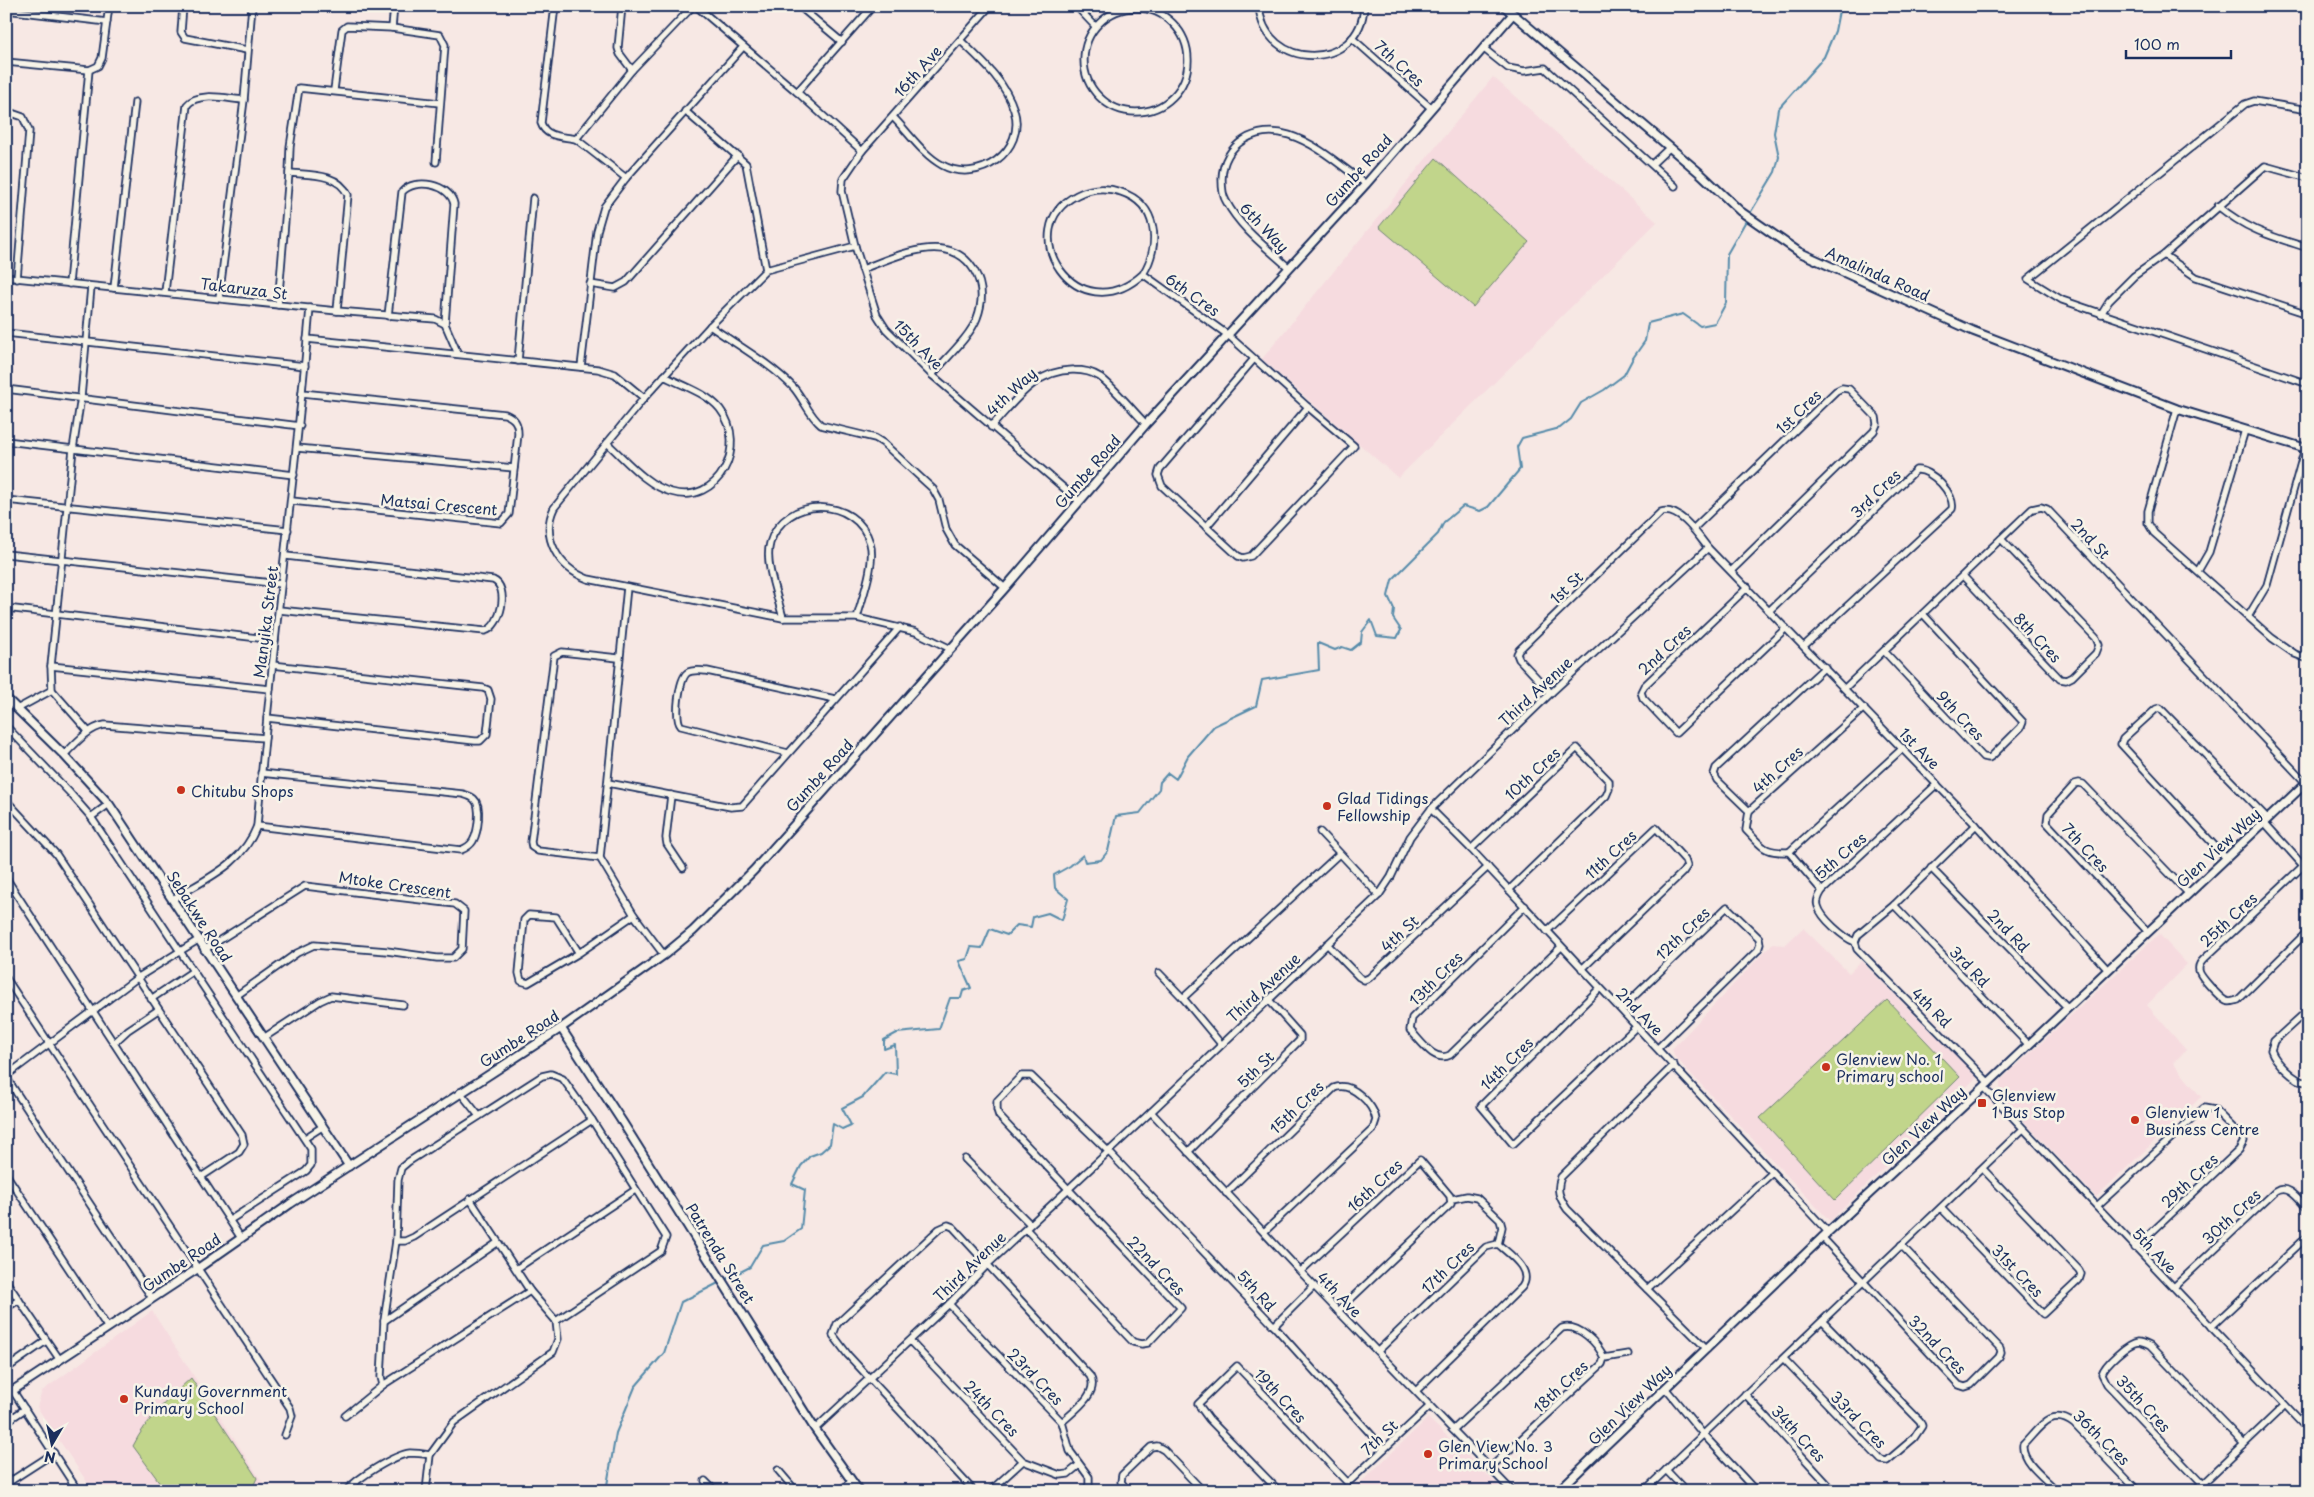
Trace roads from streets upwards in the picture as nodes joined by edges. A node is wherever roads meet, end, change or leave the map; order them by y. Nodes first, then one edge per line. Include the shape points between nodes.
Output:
1 (109, 6) edge
2 (183, 6) edge
3 (252, 6) edge
4 (394, 6) edge
5 (555, 6) edge
6 (622, 6) edge
7 (695, 6) edge
8 (799, 6) edge
9 (872, 6) edge
10 (990, 6) edge
11 (1076, 6) edge
12 (1259, 6) edge
13 (1364, 6) edge
14 (1504, 6) edge
15 (9, 9) edge
16 (1513, 14) junction
17 (107, 22) junction
18 (1095, 26) junction
19 (392, 28) junction
20 (1352, 38) junction
21 (961, 41) junction
22 (842, 42) junction
23 (744, 47) junction
24 (1483, 48) junction
25 (248, 50) junction
26 (6, 62) edge
27 (89, 70) junction
28 (632, 70) junction
29 (334, 90) junction
30 (797, 92) junction
31 (244, 100) junction
32 (135, 102) dead end
33 (440, 103) junction
34 (1431, 108) junction
35 (2308, 110) edge
36 (685, 111) junction
37 (6, 112) edge
38 (894, 117) junction
39 (576, 139) junction
40 (1669, 148) junction
41 (862, 151) junction
42 (738, 155) junction
43 (436, 162) dead end
44 (1652, 164) junction
45 (289, 173) junction
46 (626, 178) junction
47 (2308, 178) edge
48 (1366, 184) junction
49 (1676, 186) dead end
50 (533, 198) dead end
51 (2218, 206) junction
52 (855, 246) junction
53 (2308, 248) edge
54 (2164, 255) junction
55 (1288, 267) junction
56 (862, 269) junction
57 (766, 270) junction
58 (1142, 274) junction
59 (6, 278) edge
60 (17, 279) junction
61 (69, 284) junction
62 (590, 284) junction
63 (92, 287) junction
64 (114, 288) junction
65 (165, 292) junction
66 (219, 298) junction
67 (278, 305) junction
68 (310, 308) junction
69 (337, 311) junction
70 (2101, 314) junction
71 (2308, 314) edge
72 (388, 316) junction
73 (445, 324) junction
74 (710, 326) junction
75 (6, 333) edge
76 (1228, 335) junction
77 (307, 339) junction
78 (85, 341) junction
79 (458, 354) junction
80 (1254, 358) junction
81 (518, 361) junction
82 (305, 366) junction
83 (582, 367) junction
84 (932, 375) junction
85 (664, 376) junction
86 (2308, 384) edge
87 (6, 389) edge
88 (302, 393) junction
89 (81, 397) junction
90 (644, 398) junction
91 (1308, 407) junction
92 (2177, 409) junction
93 (1146, 424) junction
94 (300, 426) junction
95 (991, 427) junction
96 (2245, 430) junction
97 (6, 442) edge
98 (608, 443) junction
99 (297, 448) junction
100 (72, 449) junction
101 (2306, 449) edge
102 (514, 468) junction
103 (294, 475) junction
104 (6, 500) edge
105 (292, 501) junction
106 (1079, 502) junction
107 (68, 505) junction
108 (1674, 512) joint
109 (1206, 527) junction
110 (1693, 529) junction
111 (288, 530) junction
112 (2002, 538) junction
113 (1708, 548) junction
114 (6, 554) edge
115 (286, 556) junction
116 (63, 560) junction
117 (1732, 570) junction
118 (2198, 571) junction
119 (1963, 576) junction
120 (282, 584) junction
121 (627, 587) junction
122 (1748, 587) junction
123 (1005, 588) junction
124 (6, 608) edge
125 (278, 610) junction
126 (1770, 610) junction
127 (1923, 614) junction
128 (57, 615) junction
129 (2249, 616) junction
130 (783, 618) junction
131 (857, 618) junction
132 (900, 626) junction
133 (1786, 628) junction
134 (275, 640) junction
135 (1804, 646) junction
136 (951, 649) junction
137 (1884, 651) junction
138 (618, 658) junction
139 (2308, 659) edge
140 (272, 665) junction
141 (51, 666) junction
142 (1825, 667) junction
143 (1845, 688) junction
144 (270, 689) junction
145 (52, 690) junction
146 (1551, 692) junction
147 (6, 698) edge
148 (835, 699) junction
149 (1864, 708) junction
150 (16, 709) junction
151 (267, 718) junction
152 (6, 726) edge
153 (88, 731) junction
154 (265, 738) junction
155 (1903, 748) junction
156 (788, 753) junction
157 (64, 754) junction
158 (261, 773) junction
159 (2307, 782) edge
160 (608, 783) junction
161 (1937, 784) junction
162 (671, 795) junction
163 (6, 800) edge
164 (109, 804) junction
165 (1431, 809) junction
166 (1749, 811) junction
167 (91, 817) junction
168 (2266, 821) junction
169 (1976, 825) junction
170 (257, 826) junction
171 (1320, 832) dead end
172 (1471, 849) junction
173 (1789, 852) junction
174 (1339, 854) junction
175 (600, 858) junction
176 (2226, 858) junction
177 (1488, 867) junction
178 (683, 868) dead end
179 (1932, 868) junction
180 (2305, 868) edge
181 (6, 878) edge
182 (1509, 890) junction
183 (1822, 891) junction
184 (2188, 893) junction
185 (1379, 895) junction
186 (173, 899) junction
187 (1894, 905) junction
188 (1525, 906) junction
189 (634, 916) junction
190 (1547, 931) junction
191 (2308, 931) edge
192 (2148, 932) junction
193 (198, 940) junction
194 (1327, 944) junction
195 (1856, 945) junction
196 (1561, 947) junction
197 (204, 950) junction
198 (180, 952) junction
199 (579, 954) junction
200 (664, 955) junction
201 (1582, 969) junction
202 (2108, 970) junction
203 (193, 971) junction
204 (1159, 973) dead end
205 (6, 978) edge
206 (137, 978) junction
207 (1600, 988) junction
208 (236, 996) junction
209 (1183, 998) junction
210 (1268, 999) junction
211 (151, 1000) junction
212 (403, 1005) dead end
213 (2068, 1008) junction
214 (1621, 1009) junction
215 (158, 1010) junction
216 (2308, 1010) edge
217 (92, 1012) junction
218 (1637, 1026) junction
219 (561, 1028) junction
220 (264, 1038) junction
221 (49, 1043) junction
222 (114, 1043) junction
223 (1221, 1044) junction
224 (2028, 1044) junction
225 (1658, 1048) junction
226 (1674, 1065) junction
227 (6, 1077) edge
228 (2308, 1082) edge
229 (1987, 1085) junction
230 (460, 1092) junction
231 (1151, 1112) junction
232 (479, 1116) junction
233 (592, 1120) junction
234 (322, 1127) junction
235 (2023, 1129) junction
236 (305, 1138) junction
237 (1109, 1152) junction
238 (1188, 1152) junction
239 (965, 1159) dead end
240 (349, 1166) junction
241 (1982, 1169) junction
242 (1772, 1173) junction
243 (6, 1174) edge
244 (201, 1176) junction
245 (1068, 1189) junction
246 (635, 1190) junction
247 (1226, 1192) junction
248 (470, 1199) junction
249 (1452, 1200) junction
250 (2097, 1206) junction
251 (1941, 1208) junction
252 (2308, 1208) edge
253 (230, 1220) junction
254 (1028, 1226) junction
255 (1264, 1232) junction
256 (1828, 1232) junction
257 (2308, 1236) edge
258 (1822, 1237) junction
259 (241, 1238) junction
260 (396, 1241) junction
261 (497, 1243) junction
262 (1498, 1244) junction
263 (1901, 1245) junction
264 (2135, 1248) junction
265 (988, 1264) junction
266 (516, 1268) junction
267 (197, 1269) junction
268 (1301, 1271) junction
269 (6, 1281) edge
270 (1863, 1283) junction
271 (1314, 1286) junction
272 (2174, 1287) junction
273 (1647, 1289) junction
274 (530, 1290) junction
275 (152, 1298) junction
276 (19, 1300) junction
277 (949, 1304) junction
278 (6, 1308) edge
279 (1338, 1311) junction
280 (384, 1321) junction
281 (556, 1321) junction
282 (1822, 1322) junction
283 (1274, 1326) junction
284 (2211, 1327) junction
285 (108, 1328) junction
286 (46, 1341) junction
287 (910, 1341) junction
288 (1707, 1349) junction
289 (1378, 1351) junction
290 (1628, 1354) dead end
291 (1604, 1358) junction
292 (1784, 1359) junction
293 (60, 1360) junction
294 (6, 1369) edge
295 (869, 1377) junction
296 (383, 1385) junction
297 (1666, 1389) junction
298 (1416, 1391) junction
299 (9, 1393) edge
300 (1744, 1394) junction
301 (2285, 1405) junction
302 (1430, 1406) junction
303 (25, 1409) junction
304 (346, 1416) dead end
305 (6, 1422) edge
306 (1062, 1422) junction
307 (814, 1429) junction
308 (2308, 1429) edge
309 (1453, 1430) junction
310 (285, 1434) dead end
311 (1702, 1434) junction
312 (2244, 1444) junction
313 (1384, 1449) junction
314 (54, 1453) junction
315 (430, 1455) junction
316 (1023, 1461) junction
317 (1079, 1465) junction
318 (1490, 1468) junction
319 (778, 1470) dead end
320 (1666, 1470) junction
321 (1343, 1480) joint
322 (705, 1481) dead end
323 (851, 1482) junction
324 (6, 1484) edge
325 (2202, 1484) junction
326 (78, 1491) edge
327 (346, 1491) edge
328 (426, 1491) edge
329 (715, 1491) edge
330 (796, 1491) edge
331 (839, 1491) edge
332 (859, 1491) edge
333 (974, 1491) edge
334 (990, 1491) edge
335 (1084, 1491) edge
336 (1128, 1491) edge
337 (1203, 1491) edge
338 (1279, 1491) edge
339 (1512, 1491) edge
340 (1558, 1491) edge
341 (1644, 1491) edge
342 (1686, 1491) edge
343 (1756, 1491) edge
344 (1834, 1491) edge
345 (2057, 1491) edge
346 (2138, 1491) edge
347 (2194, 1491) edge

1 - 17 street
2 - 25 street via 180,32 185,38
3 - 25 street
4 - 19 street
5 - 39 street via 541,123 545,132
6 - 28 street via 618,48
7 - 23 street
7 - 28 street
8 - 22 street
9 - 22 street
10 - 21 street, 16th Ave
11 - 18 street
12 - 20 street via 1268,34 1278,44 1302,56 1323,55 1342,47
13 - 20 street via 1360,26
14 - 16 street, Amalinda Road
15 - 17 street
16 - 24 street, Gumbe Road
16 - 40 street, Amalinda Road
17 - 27 street via 102,58 98,66
18 - 18 street via 1086,44 1083,65 1086,78 1102,100 1120,110 1140,112 1154,110 1176,94 1184,82 1188,56 1182,36 1170,20 1152,10 1131,8 1112,14
19 - 29 street via 357,25 342,30
19 - 33 street via 440,35 443,39
20 - 34 street, 7th Cres
21 - 38 street, 16th Ave
21 - 38 street via 994,73 1015,112 1014,135 1002,156 992,165 972,170 959,171 943,166
22 - 30 street
23 - 30 street
23 - 36 street
24 - 34 street, Gumbe Road
24 - 44 street via 1508,68 1524,71 1545,68
25 - 31 street
26 - 27 street
27 - 61 street
28 - 39 street
29 - 33 street
29 - 45 street via 299,88
30 - 41 street
31 - 65 street via 201,98 187,105
31 - 66 street
32 - 64 street
33 - 43 street
34 - 48 street, Gumbe Road
35 - 70 street via 2254,101 2245,104 2028,279 2062,300
36 - 42 street
36 - 46 street
37 - 60 street via 23,116 29,131
38 - 41 street, 16th Ave
39 - 46 street
40 - 44 street
40 - 92 street, Amalinda Road via 1740,211 1799,252 1973,331
41 - 52 street, 15th Ave via 842,183
42 - 57 street via 748,170
42 - 62 street via 626,282 615,288
44 - 49 street
45 - 67 street
45 - 69 street via 328,177 342,185 348,196
46 - 62 street via 601,213
47 - 51 street via 2265,166
48 - 55 street, Gumbe Road
48 - 55 street, 6th Way via 1319,150 1290,135 1260,132 1234,146 1222,171 1224,199 1239,222
50 - 81 street
51 - 53 street via 2249,228
51 - 54 street
52 - 56 street, 15th Ave
52 - 57 street
54 - 70 street via 2120,289
54 - 71 street via 2196,277
55 - 76 street, Gumbe Road
56 - 84 street, 15th Ave via 877,315 886,330
56 - 84 street via 929,248 954,252 970,264 979,279 981,292 977,319
57 - 74 street
58 - 58 street, 6th Cres via 1150,263 1155,236 1152,223 1136,200 1124,193 1098,188 1084,191 1062,207 1052,225 1050,245 1059,271 1068,281 1080,288 1107,293 1126,287
58 - 76 street, 6th Cres
59 - 60 street, Takaruza St
60 - 61 street, Takaruza St
61 - 63 street, Takaruza St
62 - 83 street
63 - 64 street, Takaruza St
63 - 78 street
64 - 65 street, Takaruza St
65 - 66 street, Takaruza St
66 - 67 street, Takaruza St
67 - 68 street, Takaruza St
68 - 69 street, Takaruza St
68 - 77 street, Manyika Street
69 - 72 street, Takaruza St
70 - 86 street
72 - 73 street, Takaruza St via 436,319
72 - 73 street via 402,192 413,185 432,185 450,193 454,204
73 - 79 street
74 - 85 street
74 - 123 street via 782,377 821,426 875,438 883,443 933,489 946,530 955,545
75 - 78 street
76 - 80 street, 6th Cres
76 - 93 street, Gumbe Road
77 - 79 street
77 - 82 street, Manyika Street
78 - 82 street
78 - 89 street
79 - 81 street
80 - 91 street, 6th Cres
80 - 109 street via 1158,475 1162,486
81 - 83 street
82 - 88 street, Manyika Street
83 - 90 street via 615,374
84 - 95 street, 15th Ave
85 - 90 street
85 - 98 street via 705,397 728,421 732,438 725,470 699,491 671,492 656,486
87 - 89 street
88 - 94 street, Manyika Street
88 - 102 street, Matsai Crescent via 505,414 512,417 518,428
89 - 94 street
89 - 100 street
90 - 98 street
91 - 109 street
91 - 109 street, 6th Cres via 1354,446 1248,558 1238,556
92 - 96 street, Amalinda Road
92 - 118 street via 2148,511 2148,523 2154,533
93 - 95 street, 4th Way via 1100,377 1080,370 1062,370 1036,381
93 - 106 street, Gumbe Road
94 - 99 street, Manyika Street
95 - 106 street, 15th Ave
96 - 101 street, Amalinda Road
96 - 118 street via 2209,552
97 - 100 street
98 - 121 street via 554,508 548,525 549,536 565,566 576,574
99 - 102 street
99 - 103 street, Manyika Street
100 - 103 street
100 - 107 street
101 - 129 street via 2266,585
102 - 105 street, Matsai Crescent via 509,514 501,523
103 - 105 street, Manyika Street
104 - 107 street
105 - 111 street, Manyika Street
106 - 123 street, Gumbe Road
107 - 111 street
107 - 116 street
108 - 110 street, 1st Ave
108 - 146 street, 1st St via 1661,512 1519,650 1519,660
110 - 113 street, 1st Ave
110 - 117 street, 1st Cres via 1836,391 1849,389 1876,417 1878,424 1874,431
111 - 115 street, Manyika Street
112 - 119 street, 2nd St
112 - 119 street, 8th Cres via 2096,638 2099,645 2096,653 2072,677 2060,678
112 - 159 street, 2nd St via 2032,509 2047,509
113 - 117 street, 1st Ave
113 - 146 street, Third Avenue
114 - 116 street
115 - 120 street, Manyika Street
115 - 125 street via 493,580 503,592 498,620 494,627 485,631
116 - 120 street
116 - 128 street
117 - 122 street, 1st Ave
118 - 129 street
119 - 127 street, 2nd St
120 - 125 street, Manyika Street
121 - 130 street
121 - 138 street
122 - 126 street, 1st Ave
122 - 133 street, 2nd Cres via 1644,686 1643,698 1676,732
123 - 136 street, Gumbe Road
124 - 128 street
125 - 134 street, Manyika Street
126 - 133 street, 1st Ave
126 - 135 street, 3rd Cres via 1916,470 1930,472 1952,497 1952,509
127 - 137 street, 2nd St
127 - 137 street, 9th Cres via 2023,722 1992,756 1983,757
128 - 134 street
128 - 141 street
129 - 139 street via 2272,638
130 - 131 street
130 - 131 street via 770,564 770,543 789,515 815,506 853,516 868,536 871,559
131 - 132 street
132 - 136 street
132 - 148 street
133 - 135 street, 1st Ave
134 - 140 street, Manyika Street
135 - 142 street, 1st Ave
136 - 200 street, Gumbe Road via 754,870 705,920
137 - 143 street, 2nd St
138 - 160 street
138 - 175 street via 562,652 554,656 531,842 538,851
140 - 144 street, Manyika Street
140 - 151 street via 483,688 488,690 491,699 487,734 475,742
141 - 144 street
141 - 145 street
142 - 143 street, 1st Ave
142 - 166 street, 4th Cres via 1716,768 1717,780
143 - 149 street, 1st Ave
144 - 151 street, Manyika Street
145 - 150 street
145 - 153 street
146 - 165 street, Third Avenue
147 - 150 street, Sebakwe Road
148 - 156 street
148 - 156 street via 707,671 686,674 681,682 677,718 681,726
149 - 155 street, 1st Ave
149 - 166 street, 4th Cres
150 - 157 street, Sebakwe Road
151 - 154 street, Manyika Street
152 - 167 street
153 - 154 street via 105,725
153 - 157 street
154 - 158 street, Manyika Street
155 - 161 street, 1st Ave
155 - 173 street
156 - 162 street via 742,806 731,807
157 - 164 street, Sebakwe Road
158 - 170 street, Manyika Street
158 - 170 street via 463,794 474,799 478,811 475,838 461,850
159 - 168 street, Glen View Way
160 - 162 street
160 - 175 street
161 - 169 street, 1st Ave
161 - 183 street, 5th Cres
162 - 178 street via 666,838
163 - 206 street via 56,854
164 - 167 street
164 - 186 street, Sebakwe Road
165 - 172 street, 2nd Ave
165 - 185 street, Third Avenue via 1410,838
166 - 173 street via 1746,830 1766,850
167 - 198 street
168 - 176 street, Glen View Way
168 - 176 street via 2160,708 2123,739 2121,744
168 - 180 street
169 - 179 street
169 - 202 street, 1st Ave
170 - 186 street, Manyika Street via 241,855
171 - 174 street
172 - 177 street, 2nd Ave
172 - 182 street, 10th Cres via 1578,748 1603,774 1609,781 1606,796
173 - 183 street, 5th Cres
174 - 185 street
174 - 209 street
175 - 189 street
176 - 184 street, Glen View Way
177 - 182 street, 2nd Ave
177 - 194 street, 4th St via 1369,978 1359,977
179 - 187 street
179 - 213 street, 2nd Rd
180 - 191 street, 25th Cres via 2204,959 2199,965 2200,974 2222,998 2233,1002
181 - 217 street
182 - 188 street, 2nd Ave
183 - 195 street, 4th Rd via 1817,900 1818,907 1840,933
184 - 192 street, Glen View Way
184 - 192 street, 7th Cres via 2083,784 2075,784 2048,814 2046,823
185 - 194 street, Third Avenue
186 - 193 street, Sebakwe Road
187 - 195 street via 1858,935
187 - 224 street, 3rd Rd
188 - 190 street, 2nd Ave
188 - 196 street, 13th Cres via 1412,1018 1410,1030 1436,1057 1450,1055
189 - 199 street
189 - 200 street
190 - 196 street, 2nd Ave
190 - 201 street, 11th Cres via 1656,828 1685,860 1683,872
192 - 202 street, Glen View Way
193 - 197 street, Sebakwe Road
193 - 198 street
194 - 210 street, Third Avenue
195 - 229 street, 4th Rd
196 - 201 street, 2nd Ave
197 - 208 street, Sebakwe Road
197 - 208 street, Mtoke Crescent via 305,886 455,904 464,911 462,949 453,958 314,945 297,953
198 - 203 street
198 - 206 street
199 - 199 street via 528,984 521,981 519,974 526,917 556,917
200 - 219 street, Gumbe Road
201 - 207 street, 2nd Ave
202 - 213 street, Glen View Way
203 - 211 street
203 - 236 street
204 - 209 street
205 - 221 street
206 - 211 street
206 - 217 street
207 - 214 street, 2nd Ave
207 - 218 street, 14th Cres via 1481,1106 1513,1144
208 - 220 street, Sebakwe Road
209 - 223 street
210 - 223 street, Third Avenue
210 - 238 street, 5th St via 1300,1035 1300,1040
211 - 215 street
212 - 220 street via 331,996
213 - 224 street, Glen View Way
214 - 218 street, 2nd Ave
214 - 225 street, 12th Cres via 1727,907 1759,938 1758,950
215 - 222 street
215 - 244 street via 243,1140 239,1152
216 - 228 street via 2274,1041 2271,1050 2298,1080
217 - 221 street
217 - 222 street
218 - 225 street, 2nd Ave
219 - 230 street, Gumbe Road
219 - 307 street, Patrenda Street via 629,1131
220 - 234 street, Sebakwe Road
221 - 227 street
221 - 267 street
222 - 244 street
223 - 231 street, Third Avenue
224 - 229 street, Glen View Way
225 - 226 street, 2nd Ave
226 - 242 street, 2nd Ave
226 - 273 street via 1561,1176 1557,1186 1567,1208
227 - 275 street
229 - 235 street, 5th Ave
229 - 256 street, Glen View Way
230 - 232 street
230 - 240 street, Gumbe Road
231 - 237 street, Third Avenue
231 - 238 street, 4th Ave
232 - 233 street via 542,1076 551,1074 563,1079
232 - 260 street via 402,1168 398,1180
233 - 246 street
233 - 248 street
234 - 236 street
234 - 240 street, Sebakwe Road
235 - 241 street
235 - 250 street, 5th Ave
236 - 253 street via 312,1156 311,1165
237 - 245 street, Third Avenue
237 - 245 street, 5th Rd via 1039,1082 1031,1076 1021,1076 997,1101 996,1110
237 - 283 street, 5th Rd
238 - 247 street, 4th Ave
239 - 254 street
240 - 259 street, Gumbe Road
241 - 251 street
241 - 251 street, 31st Cres via 2079,1270 2079,1280 2043,1314
242 - 256 street, 2nd Ave
242 - 273 street
243 - 285 street
244 - 253 street
245 - 254 street, Third Avenue
245 - 254 street, 22nd Cres via 1180,1308 1148,1343 1133,1342
246 - 266 street
246 - 281 street via 664,1232 664,1246
247 - 255 street, 4th Ave
247 - 255 street, 15th Cres via 1334,1088 1352,1088 1373,1109 1376,1120 1373,1129
248 - 260 street via 414,1237
248 - 261 street
249 - 262 street via 1467,1196 1477,1198 1500,1220 1502,1227
249 - 268 street, 16th Cres via 1420,1160
249 - 279 street
250 - 264 street, 5th Ave
250 - 264 street, 29th Cres via 2204,1108 2215,1110 2242,1137 2244,1141 2240,1150
251 - 263 street
252 - 272 street, 30th Cres via 2289,1190 2280,1189
253 - 259 street
254 - 265 street, Third Avenue
255 - 268 street, 4th Ave
256 - 258 street, Glen View Way
257 - 284 street
258 - 270 street, 32nd Cres
258 - 288 street, Glen View Way
259 - 267 street, Gumbe Road
260 - 280 street
261 - 266 street
261 - 280 street
262 - 289 street, 17th Cres via 1486,1247
262 - 298 street, 17th Cres via 1526,1274 1526,1281
263 - 270 street
263 - 270 street, 32nd Cres via 2000,1348 1999,1357 1970,1384 1965,1387 1959,1385
264 - 272 street, 5th Ave
265 - 277 street, Third Avenue
265 - 295 street via 953,1227 943,1226 837,1324 833,1335
265 - 306 street, 23rd Cres via 1093,1381 1091,1393
266 - 274 street
267 - 275 street, Gumbe Road
267 - 310 street via 290,1408 292,1416
268 - 271 street, 4th Ave
269 - 276 street
270 - 282 street
271 - 279 street, 4th Ave
271 - 283 street
272 - 284 street, 5th Ave
273 - 288 street
274 - 281 street
274 - 296 street
275 - 285 street, Gumbe Road
276 - 278 street
276 - 286 street
277 - 287 street, Third Avenue
277 - 306 street, 23rd Cres
279 - 289 street, 4th Ave
280 - 296 street
281 - 315 street via 558,1339 553,1352 454,1422
282 - 292 street
282 - 292 street, 33rd Cres via 1920,1421 1922,1426 1914,1438 1887,1461 1881,1460
283 - 313 street, 5th Rd
284 - 301 street, 5th Ave
285 - 293 street, Gumbe Road
286 - 293 street
286 - 294 street
287 - 295 street, Third Avenue
287 - 316 street, 24th Cres
288 - 297 street, Glen View Way
289 - 298 street, 4th Ave
290 - 291 street
291 - 309 street, 18th Cres via 1577,1328 1562,1328
291 - 318 street, 18th Cres via 1602,1364
292 - 300 street
293 - 299 street, Gumbe Road
295 - 307 street, Third Avenue
295 - 333 street
296 - 304 street
297 - 311 street
297 - 340 street, Glen View Way
298 - 302 street, 4th Ave
299 - 303 street
300 - 311 street
300 - 344 street, 34th Cres
301 - 308 street, 5th Ave
301 - 312 street
302 - 309 street, 4th Ave
302 - 313 street, 7th St
303 - 305 street
303 - 314 street
306 - 317 street via 1070,1451
307 - 323 street, Patrenda Street
309 - 318 street, 4th Ave
311 - 320 street
311 - 343 street
312 - 325 street
312 - 325 street, 35th Cres via 2145,1343 2132,1344 2105,1366 2102,1374 2107,1384
313 - 321 street, 7th St via 1351,1480
314 - 324 street
314 - 326 street
315 - 327 street via 412,1453 396,1457
315 - 328 street
316 - 317 street via 1060,1475 1068,1474
316 - 334 street
317 - 335 street via 1089,1477 1089,1485
318 - 339 street, 4th Ave
319 - 330 street
320 - 341 street
320 - 342 street
321 - 338 street, 19th Cres via 1237,1366 1198,1404
322 - 329 street
323 - 331 street
323 - 332 street, Patrenda Street
325 - 347 street
336 - 337 street via 1121,1482 1122,1475 1151,1447 1157,1446
345 - 346 street, 36th Cres via 2022,1451 2023,1445 2057,1415 2074,1424

